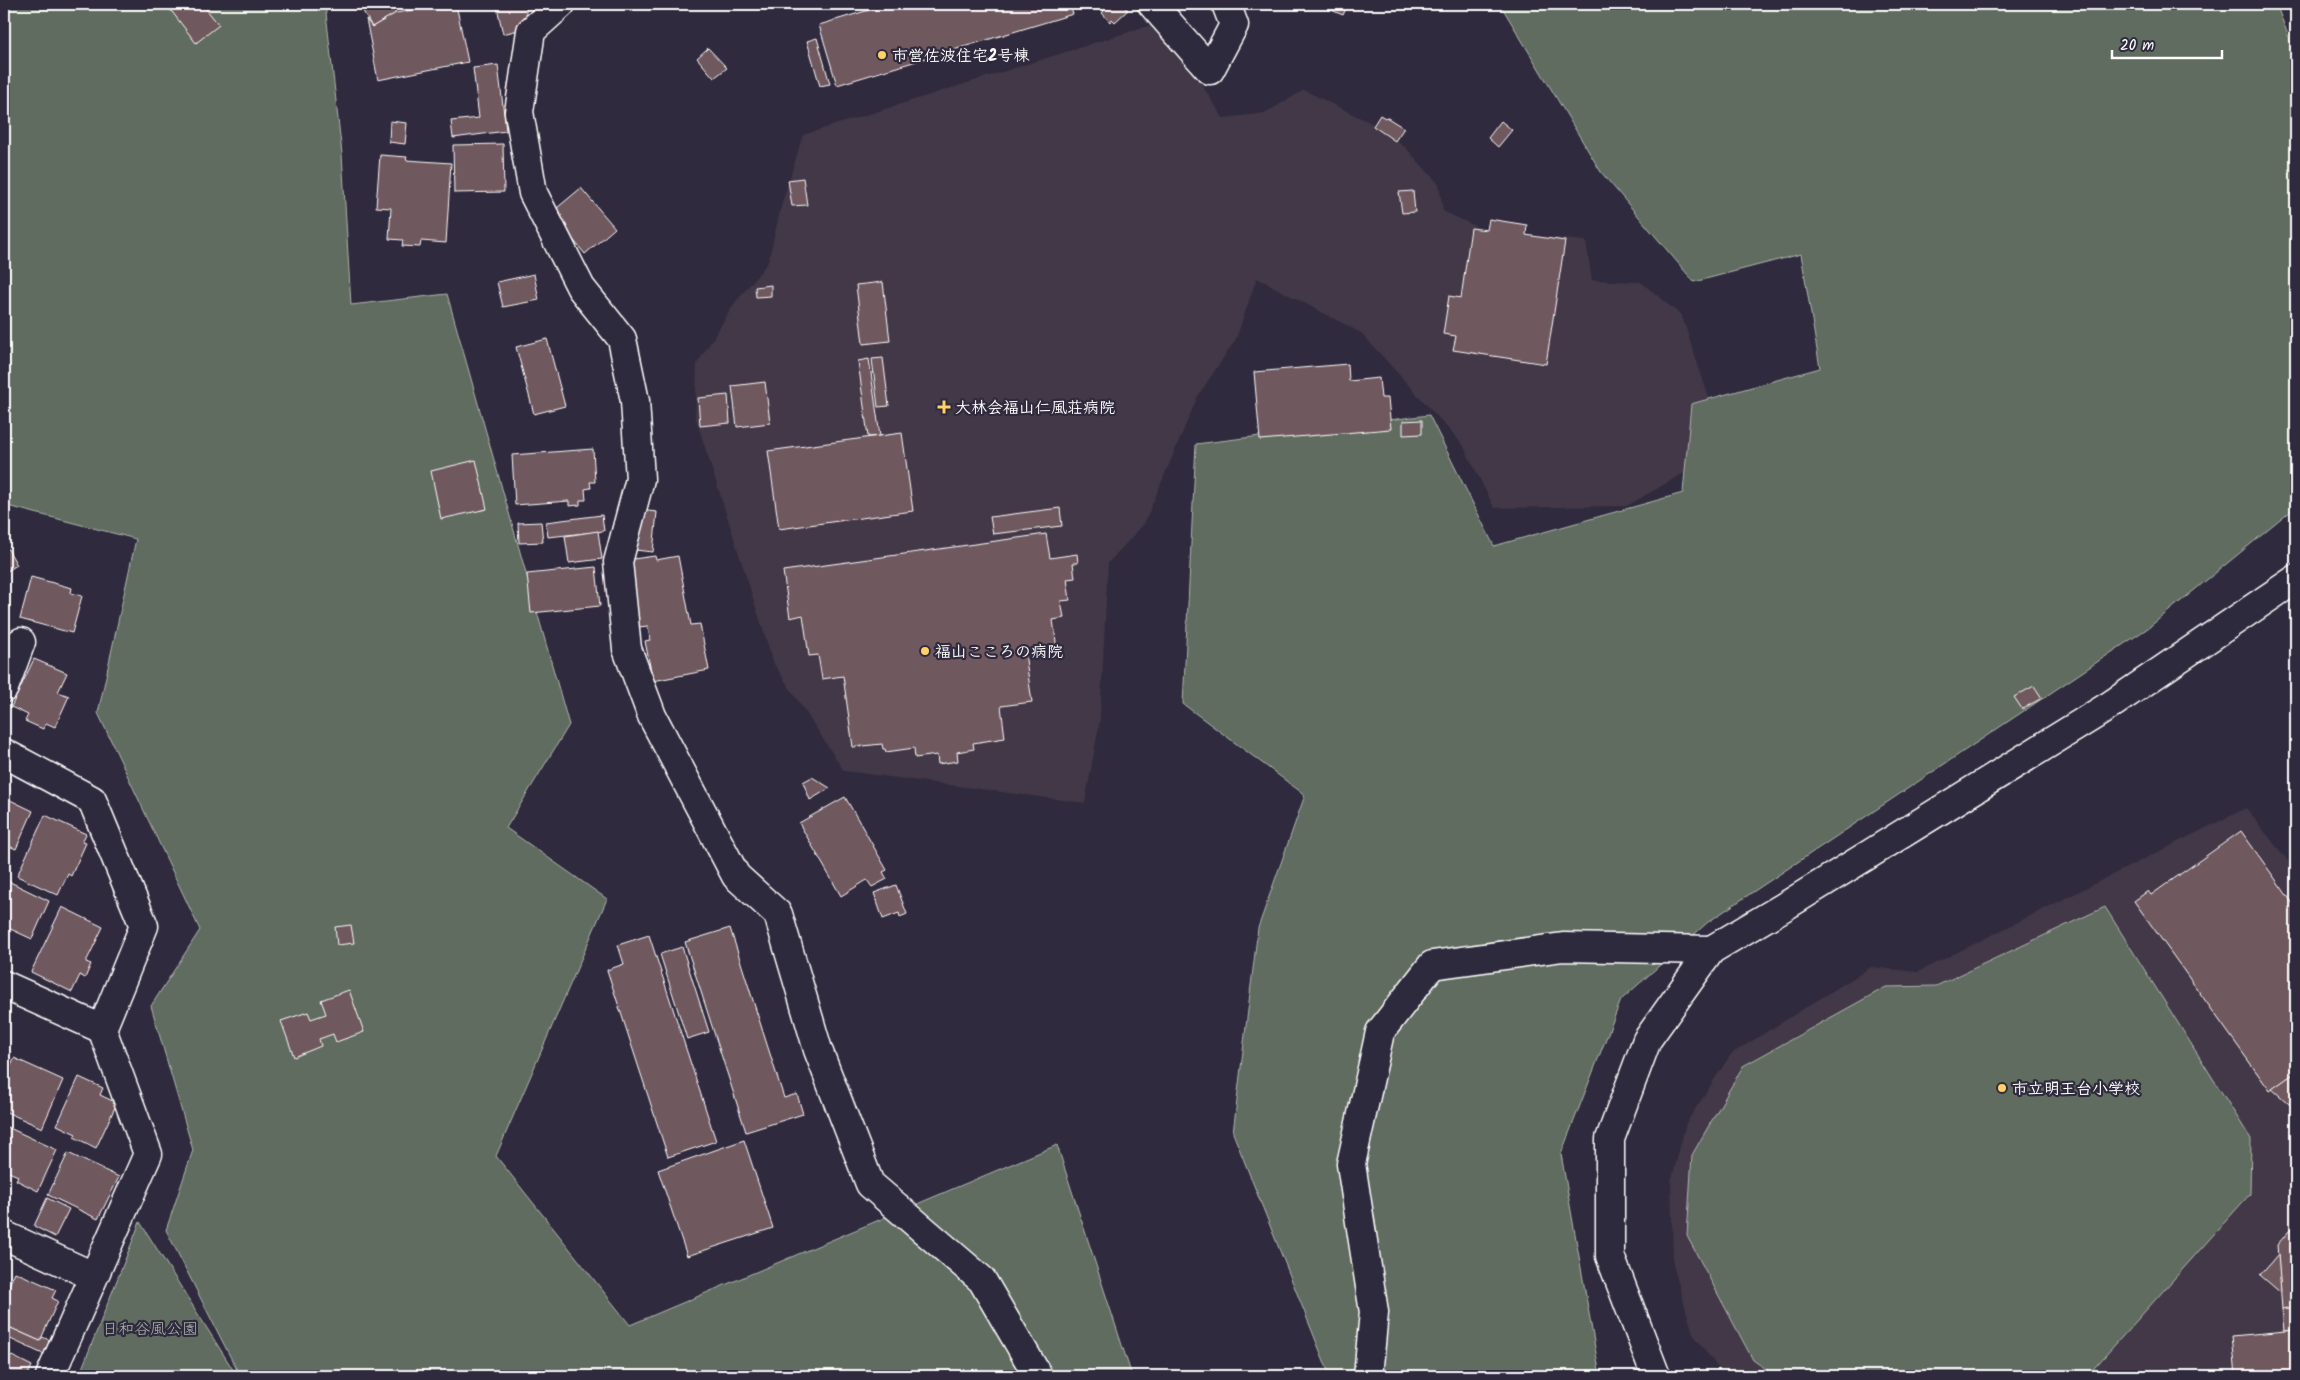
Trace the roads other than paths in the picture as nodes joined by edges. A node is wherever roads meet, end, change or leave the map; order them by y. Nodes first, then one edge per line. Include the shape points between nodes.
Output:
1 (561, 4) edge
2 (1152, 4) edge
3 (1226, 4) edge
4 (2296, 578) edge
5 (21, 642) dead end
6 (4, 688) edge
7 (4, 754) edge
8 (1711, 950) junction
9 (4, 985) edge
10 (102, 1029) junction
11 (4, 1235) edge
12 (93, 1276) junction
13 (50, 1376) edge
14 (1038, 1376) edge
15 (1368, 1376) edge
16 (1656, 1376) edge

1 - 14 street via 531,31 519,112 534,193 581,288 622,339 635,401 640,479 618,562 627,648 652,716 736,876 778,914 818,1050 870,1184 982,1280
2 - 3 street via 1210,70 1234,25
4 - 8 street via 2109,706
5 - 6 street
7 - 10 street via 92,800 144,926
8 - 15 street via 1563,947 1432,966 1380,1032 1351,1164 1374,1312
8 - 16 street via 1647,1040 1610,1139 1610,1256
9 - 10 street
10 - 12 street via 148,1154
11 - 12 street
12 - 13 street

